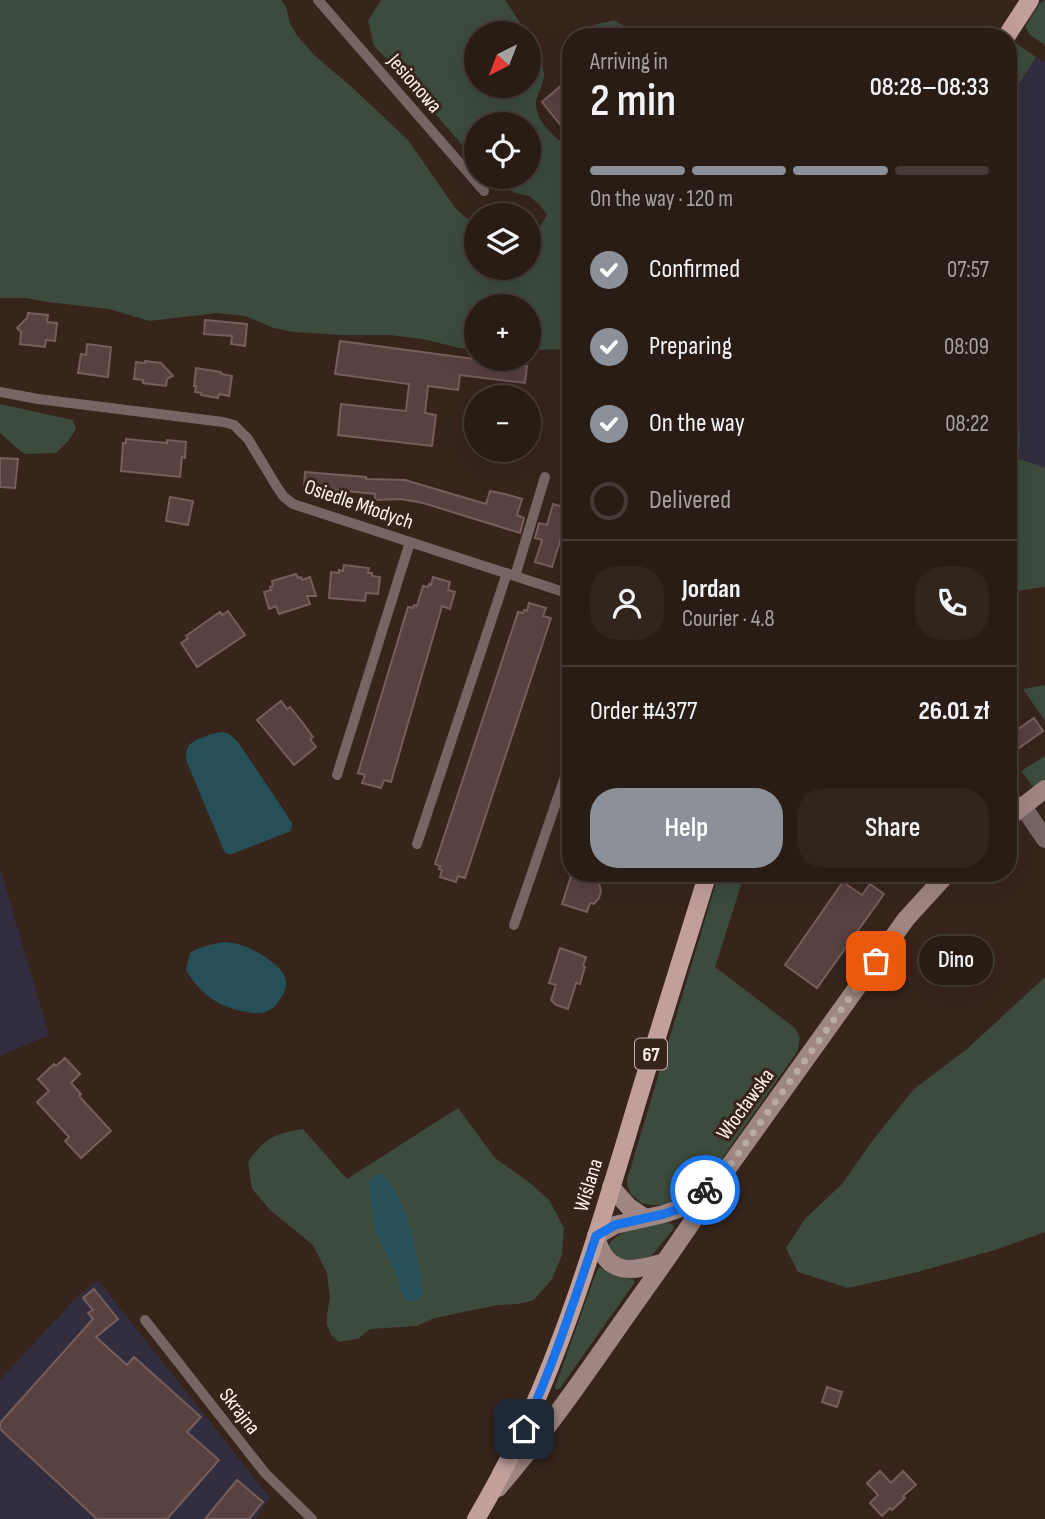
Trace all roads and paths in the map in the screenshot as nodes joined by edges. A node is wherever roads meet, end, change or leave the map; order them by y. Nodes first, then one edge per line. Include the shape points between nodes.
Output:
1 (318, 0) edge
2 (1030, 0) edge
3 (1012, 28) edge
4 (484, 191) dead end
5 (0, 392) edge
6 (545, 477) dead end
7 (410, 542) junction
8 (511, 574) junction
9 (562, 591) edge
10 (337, 775) dead end
11 (562, 785) edge
12 (1045, 789) edge
13 (1022, 805) junction
14 (1017, 810) edge
15 (1045, 839) edge
16 (417, 844) dead end
17 (705, 882) edge
18 (940, 882) edge
19 (514, 925) dead end
20 (720, 1179) junction
21 (611, 1187) junction
22 (644, 1217) junction
23 (596, 1236) junction
24 (664, 1262) junction
25 (145, 1320) dead end
26 (486, 1502) junction
27 (312, 1519) edge
28 (476, 1519) edge

1 - 4 lane, Jesionowa
2 - 3 main road
5 - 7 lane, Osiedle Młodych via 234,425 293,504
6 - 8 lane
7 - 8 lane, Osiedle Młodych
7 - 10 lane
8 - 9 lane, Osiedle Młodych
8 - 16 lane
11 - 19 lane
12 - 13 main road
13 - 14 main road
13 - 15 street
17 - 21 main road, Wiślana / 67
18 - 20 main road, Włocławska via 906,919
20 - 22 main road via 684,1207
20 - 24 main road, Włocławska
21 - 22 main road
21 - 23 main road, Wiślana / 67
22 - 23 main road
23 - 24 main road via 601,1252 620,1268
23 - 26 main road, Wiślana / 67 via 542,1390
24 - 26 main road, Włocławska via 523,1459
25 - 27 lane, Skrajna via 265,1473
26 - 28 main road, 67

